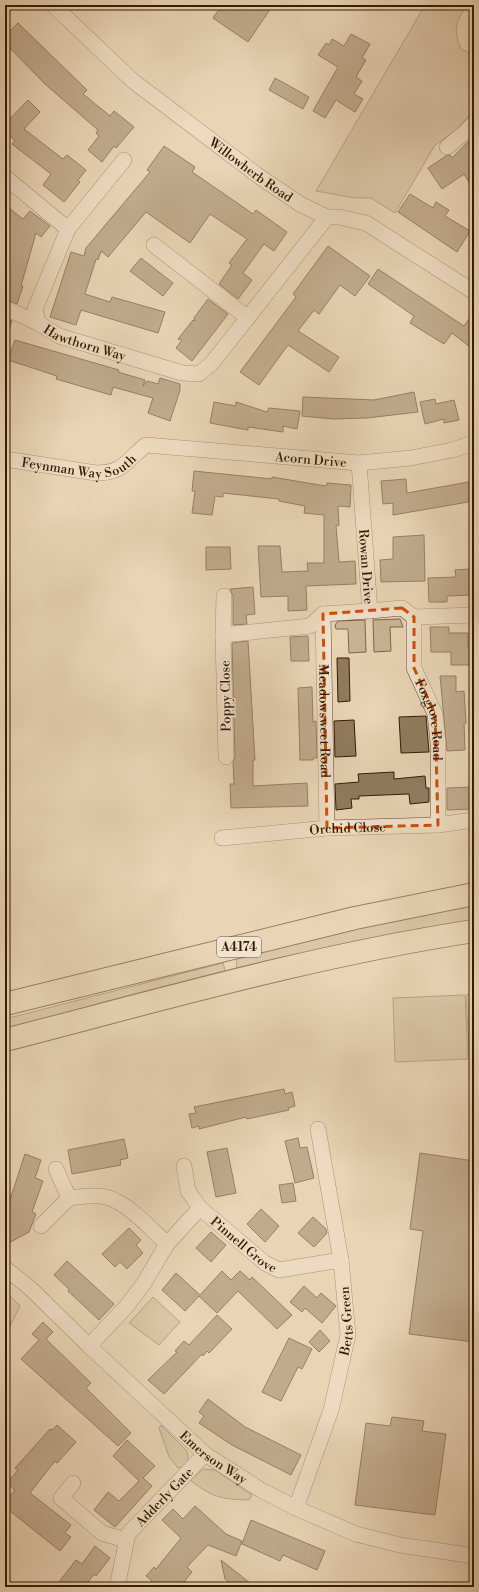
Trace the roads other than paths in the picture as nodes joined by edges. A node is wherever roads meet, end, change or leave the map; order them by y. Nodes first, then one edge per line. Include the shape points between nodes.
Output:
1 (53, 5) edge
2 (474, 123) edge
3 (447, 147) dead end
4 (124, 160) dead end
5 (5, 177) edge
6 (327, 217) junction
7 (68, 229) junction
8 (154, 245) dead end
9 (474, 292) edge
10 (5, 308) edge
11 (248, 318) junction
12 (38, 323) junction
13 (474, 443) edge
14 (146, 445) joint
15 (5, 459) edge
16 (359, 463) junction
17 (224, 596) dead end
18 (370, 611) junction
19 (323, 614) junction
20 (474, 615) edge
21 (414, 618) junction
22 (223, 636) junction
23 (226, 757) dead end
24 (474, 820) edge
25 (438, 825) junction
26 (327, 828) junction
27 (222, 838) dead end
28 (474, 894) edge
29 (474, 931) edge
30 (5, 1004) edge
31 (5, 1040) edge
32 (318, 1129) dead end
33 (184, 1166) dead end
34 (56, 1169) dead end
35 (69, 1198) junction
36 (200, 1208) junction
37 (42, 1226) dead end
38 (167, 1244) junction
39 (341, 1260) junction
40 (5, 1268) edge
41 (89, 1346) junction
42 (205, 1454) junction
43 (73, 1483) dead end
44 (296, 1508) junction
45 (125, 1540) junction
46 (474, 1556) edge
47 (117, 1587) edge

1 - 6 street, Willowherb Road via 133,81 260,177 300,204
2 - 3 street
4 - 7 street, Hawthorn Way
5 - 7 street
6 - 9 street, Willowherb Road via 366,223
6 - 11 street, Hawthorn Way
7 - 12 street, Hawthorn Way via 35,309
8 - 11 street
10 - 12 street
11 - 12 street, Hawthorn Way via 212,363 199,374 182,373 59,336
13 - 16 street, Acorn Drive via 411,458
14 - 15 street, Feynman Way South via 134,454 125,466 111,473
14 - 16 street, Acorn Drive
16 - 18 street, Rowan Drive
17 - 22 street, Poppy Close
18 - 19 street
18 - 21 street, Rowan Drive via 402,608
19 - 22 street via 310,626
19 - 26 street, Meadowsweet Road
20 - 21 street
21 - 25 street, Foxglove Road via 414,668 435,714 438,743
22 - 23 street, Poppy Close
24 - 25 street, Orchid Close
25 - 26 street, Orchid Close
26 - 27 street, Orchid Close
28 - 30 highway, A4174 via 355,918
29 - 31 highway, A4174 via 415,940 252,977
32 - 39 street, Betts Green
33 - 36 street, Pinnell Grove via 188,1191
34 - 35 street
35 - 37 street
35 - 38 street via 96,1195 118,1202
36 - 38 street, Pinnell Grove
36 - 39 street, Pinnell Grove via 265,1263 279,1270
38 - 41 street, Pinnell Grove via 126,1307
39 - 44 street, Betts Green via 348,1335 331,1410
40 - 41 street, Emerson Way via 30,1288
41 - 42 street, Emerson Way
42 - 44 street, Emerson Way via 261,1490
42 - 45 street, Adderly Gate
43 - 45 street via 61,1498 102,1532
44 - 46 street, Emerson Way via 362,1536 400,1545
45 - 47 street, Adderly Gate

